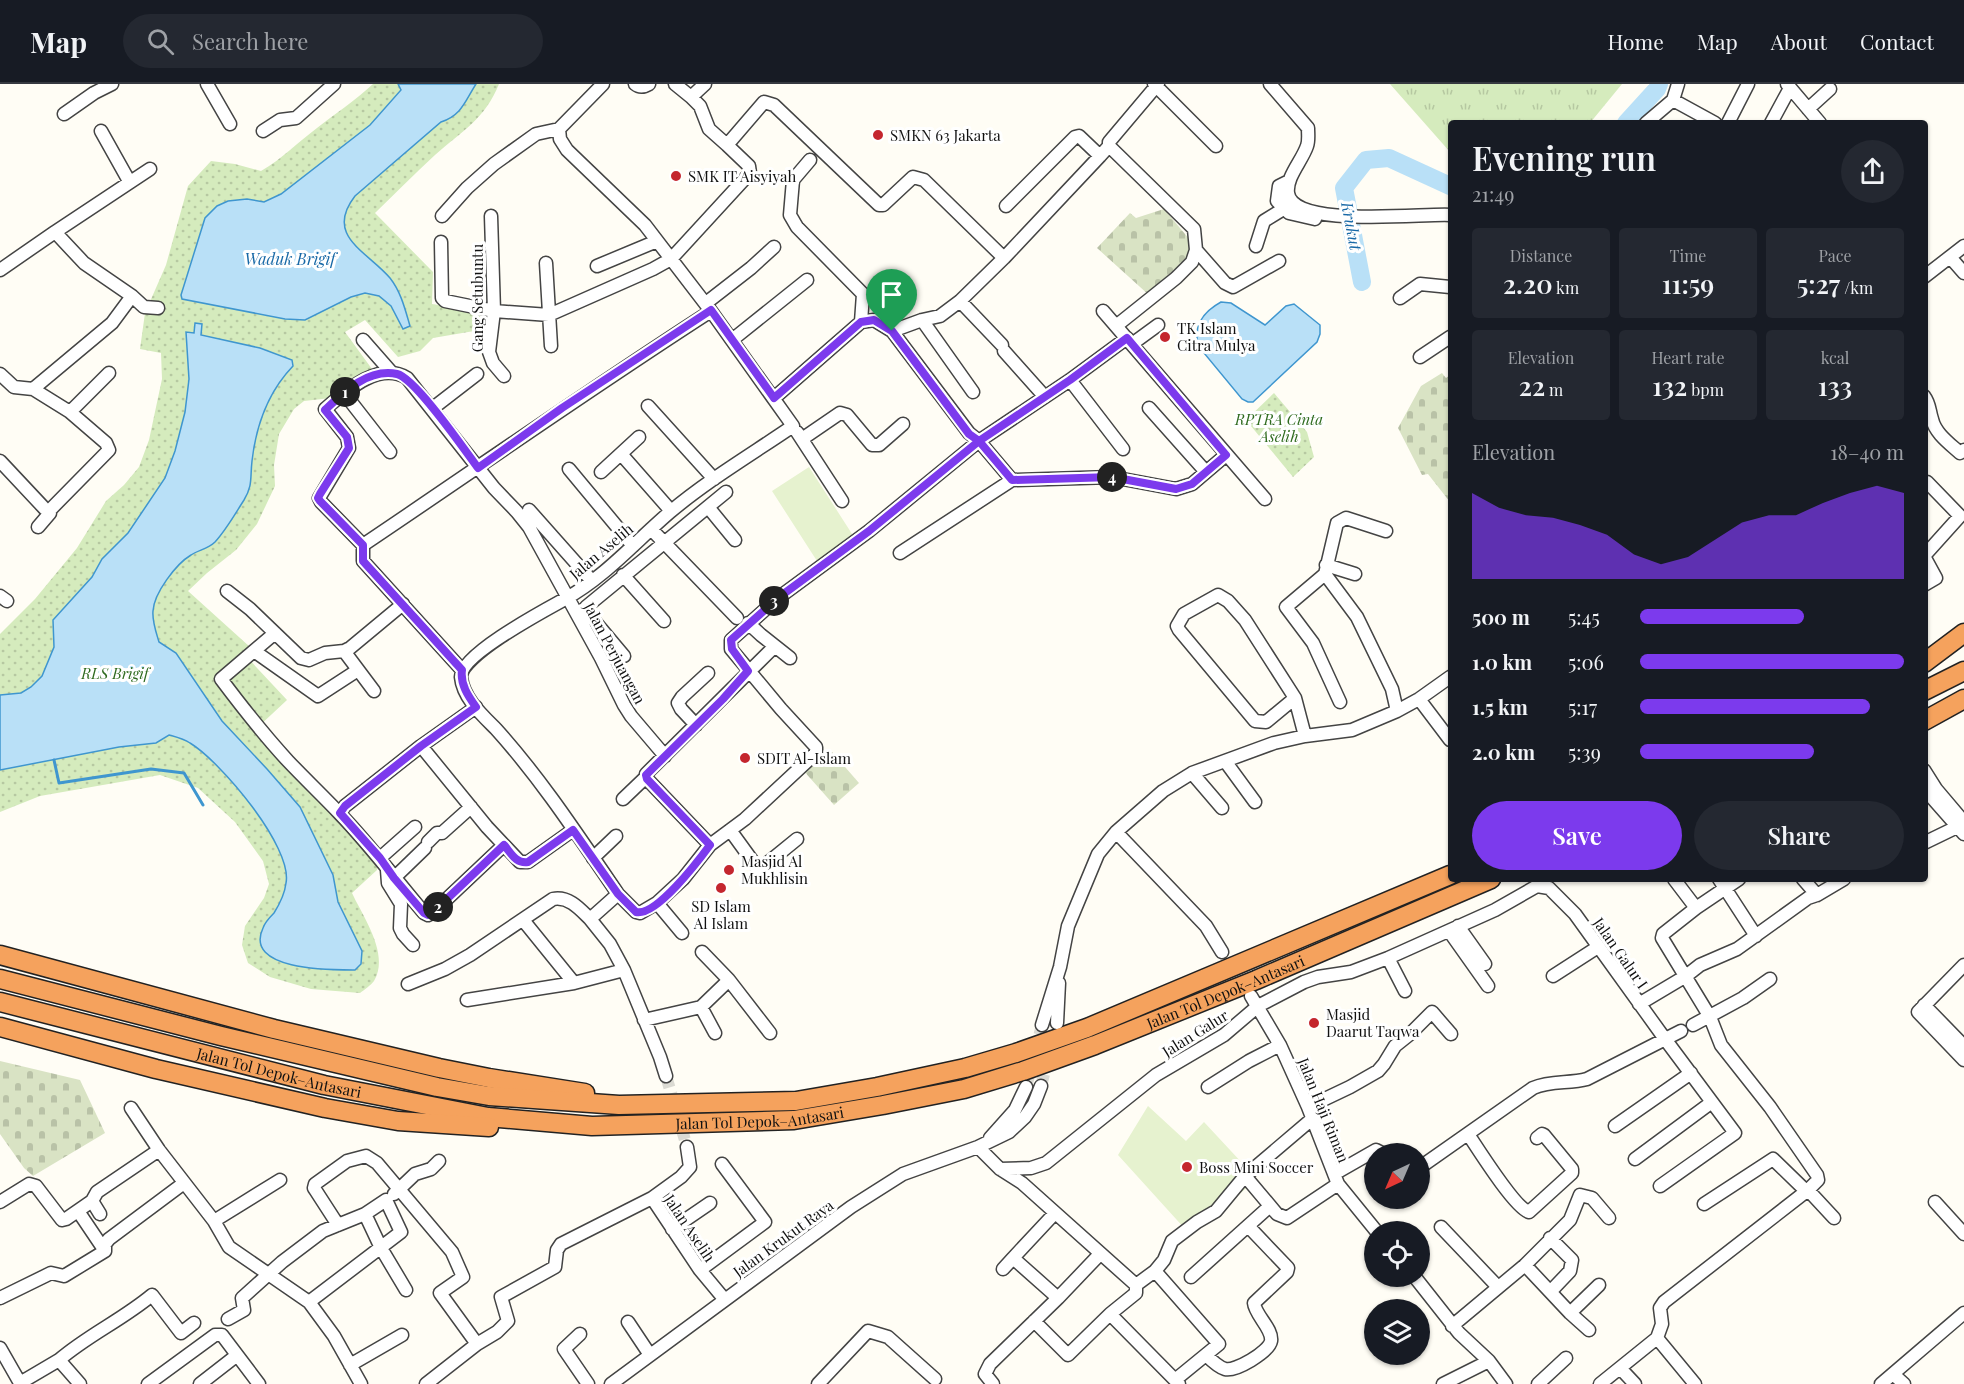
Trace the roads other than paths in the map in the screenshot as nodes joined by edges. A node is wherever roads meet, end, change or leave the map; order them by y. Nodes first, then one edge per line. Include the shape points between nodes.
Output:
1 (112, 84) edge
2 (207, 84) edge
3 (334, 84) edge
4 (603, 84) edge
5 (635, 84) edge
6 (649, 84) edge
7 (675, 84) edge
8 (705, 84) edge
9 (1270, 84) edge
10 (1678, 84) edge
11 (1748, 84) edge
12 (1156, 85) edge
13 (1788, 86) edge
14 (91, 89) edge
15 (1830, 89) dead end
16 (691, 98) junction
17 (1673, 100) junction
18 (1808, 110) junction
19 (64, 114) dead end
20 (1650, 120) edge
21 (1710, 120) edge
22 (1730, 120) edge
23 (1773, 120) edge
24 (1817, 120) edge
25 (230, 124) dead end
26 (559, 129) junction
27 (101, 131) dead end
28 (263, 131) dead end
29 (727, 145) junction
30 (1108, 146) junction
31 (1216, 146) dead end
32 (1100, 156) junction
33 (810, 159) dead end
34 (150, 169) dead end
35 (129, 181) junction
36 (1289, 181) junction
37 (1006, 206) dead end
38 (1284, 208) junction
39 (1448, 215) edge
40 (442, 216) dead end
41 (491, 216) dead end
42 (1333, 216) junction
43 (55, 232) junction
44 (657, 241) junction
45 (441, 242) dead end
46 (1256, 246) dead end
47 (1964, 246) edge
48 (774, 247) dead end
49 (1196, 250) junction
50 (1950, 256) junction
51 (1004, 258) junction
52 (671, 259) junction
53 (1280, 261) dead end
54 (546, 263) dead end
55 (597, 266) dead end
56 (0, 270) edge
57 (1964, 273) edge
58 (1928, 274) edge
59 (807, 280) dead end
60 (1448, 287) edge
61 (132, 296) junction
62 (1400, 298) dead end
63 (960, 301) junction
64 (708, 307) junction
65 (158, 308) dead end
66 (494, 311) junction
67 (1103, 311) dead end
68 (549, 315) junction
69 (922, 320) junction
70 (861, 322) junction
71 (1158, 325) dead end
72 (1116, 326) junction
73 (892, 331) junction
74 (1448, 338) edge
75 (363, 340) dead end
76 (732, 340) junction
77 (1130, 341) junction
78 (551, 346) dead end
79 (1420, 357) dead end
80 (109, 373) dead end
81 (392, 373) junction
82 (0, 374) edge
83 (477, 374) dead end
84 (504, 376) dead end
85 (1070, 380) junction
86 (33, 389) junction
87 (973, 392) dead end
88 (344, 393) junction
89 (1045, 397) junction
90 (774, 398) junction
91 (1928, 401) edge
92 (648, 406) dead end
93 (433, 408) junction
94 (1149, 408) dead end
95 (70, 412) junction
96 (903, 424) dead end
97 (1928, 424) edge
98 (793, 426) junction
99 (639, 437) dead end
100 (802, 439) junction
101 (979, 441) junction
102 (1124, 449) dead end
103 (1964, 450) edge
104 (390, 452) dead end
105 (621, 454) junction
106 (1226, 455) junction
107 (0, 461) edge
108 (478, 468) junction
109 (569, 469) dead end
110 (601, 472) dead end
111 (1206, 472) junction
112 (714, 479) junction
113 (1012, 480) junction
114 (1928, 483) edge
115 (726, 492) dead end
116 (1265, 499) dead end
117 (842, 501) dead end
118 (708, 507) junction
119 (50, 510) junction
120 (529, 510) dead end
121 (671, 511) junction
122 (1962, 518) edge
123 (38, 527) dead end
124 (651, 529) junction
125 (1386, 531) dead end
126 (735, 540) dead end
127 (664, 543) junction
128 (363, 545) junction
129 (633, 546) junction
130 (1928, 552) edge
131 (900, 554) dead end
132 (1928, 563) edge
133 (1325, 570) junction
134 (1355, 574) dead end
135 (623, 575) junction
136 (592, 581) junction
137 (1928, 583) edge
138 (227, 591) dead end
139 (568, 598) junction
140 (403, 604) junction
141 (663, 621) dead end
142 (744, 622) junction
143 (275, 633) junction
144 (1964, 633) edge
145 (775, 646) junction
146 (1964, 648) edge
147 (254, 651) junction
148 (344, 651) junction
149 (624, 656) dead end
150 (790, 658) dead end
151 (1928, 660) edge
152 (1928, 667) edge
153 (358, 670) junction
154 (462, 670) junction
155 (748, 671) junction
156 (1964, 671) edge
157 (708, 673) dead end
158 (1448, 678) edge
159 (1928, 689) edge
160 (374, 691) dead end
161 (1294, 698) junction
162 (1419, 699) junction
163 (1964, 699) edge
164 (1340, 702) dead end
165 (476, 707) junction
166 (1397, 711) junction
167 (1928, 719) edge
168 (696, 725) junction
169 (1305, 736) junction
170 (1448, 737) edge
171 (421, 746) junction
172 (665, 756) junction
173 (1225, 761) junction
174 (1192, 773) junction
175 (1928, 776) edge
176 (647, 778) junction
177 (1928, 793) edge
178 (623, 799) dead end
179 (1255, 802) dead end
180 (471, 807) junction
181 (1222, 808) dead end
182 (340, 813) junction
183 (415, 827) dead end
184 (1962, 827) edge
185 (573, 830) junction
186 (730, 830) junction
187 (1116, 832) junction
188 (616, 836) dead end
189 (797, 839) dead end
190 (1928, 841) edge
191 (504, 845) junction
192 (710, 845) junction
193 (380, 858) junction
194 (593, 858) junction
195 (391, 873) junction
196 (1448, 875) edge
197 (1484, 882) edge
198 (1492, 882) edge
199 (1676, 882) edge
200 (1806, 882) edge
201 (1839, 882) edge
202 (1722, 883) edge
203 (1470, 888) junction
204 (1549, 888) joint
205 (618, 894) junction
206 (1817, 895) junction
207 (657, 903) junction
208 (1696, 908) junction
209 (590, 919) junction
210 (523, 920) junction
211 (1454, 928) junction
212 (682, 933) dead end
213 (1756, 936) junction
214 (413, 945) dead end
215 (1598, 947) junction
216 (702, 952) dead end
217 (1221, 952) dead end
218 (0, 955) edge
219 (1388, 957) junction
220 (1485, 964) dead end
221 (1964, 965) edge
222 (1060, 967) junction
223 (624, 970) junction
224 (1553, 976) dead end
225 (1686, 976) junction
226 (2, 979) edge
227 (1770, 979) dead end
228 (729, 980) junction
229 (574, 983) junction
230 (408, 984) dead end
231 (1488, 986) dead end
232 (1405, 991) dead end
233 (466, 1000) dead end
234 (1254, 1001) junction
235 (0, 1002) edge
236 (1639, 1004) junction
237 (701, 1007) junction
238 (1921, 1009) junction
239 (1710, 1017) junction
240 (645, 1022) junction
241 (1058, 1023) tunnel mouth
242 (1042, 1025) tunnel mouth
243 (1693, 1025) dead end
244 (0, 1027) edge
245 (1681, 1031) dead end
246 (715, 1033) dead end
247 (770, 1033) dead end
248 (1451, 1034) dead end
249 (1665, 1039) junction
250 (1280, 1045) junction
251 (1964, 1046) edge
252 (1964, 1060) edge
253 (1691, 1073) junction
254 (666, 1076) tunnel mouth
255 (1041, 1086) tunnel mouth
256 (1026, 1087) tunnel mouth
257 (1208, 1087) dead end
258 (1712, 1102) junction
259 (619, 1106) junction
260 (131, 1108) dead end
261 (1310, 1113) junction
262 (592, 1126) junction
263 (1615, 1126) dead end
264 (1468, 1134) junction
265 (1537, 1138) dead end
266 (983, 1144) junction
267 (687, 1147) tunnel mouth
268 (159, 1150) junction
269 (1364, 1159) edge
270 (1635, 1159) dead end
271 (1430, 1160) edge
272 (439, 1161) dead end
273 (722, 1164) dead end
274 (1000, 1168) junction
275 (1245, 1176) junction
276 (1336, 1179) junction
277 (280, 1180) dead end
278 (184, 1183) junction
279 (1660, 1186) dead end
280 (399, 1190) junction
281 (1807, 1191) junction
282 (652, 1198) junction
283 (386, 1200) junction
284 (92, 1201) junction
285 (0, 1202) edge
286 (1935, 1202) dead end
287 (710, 1203) dead end
288 (1704, 1204) dead end
289 (1270, 1206) junction
290 (78, 1211) junction
291 (1055, 1213) junction
292 (100, 1214) dead end
293 (365, 1214) junction
294 (1609, 1218) dead end
295 (1834, 1218) dead end
296 (214, 1221) junction
297 (1368, 1221) edge
298 (339, 1224) junction
299 (1248, 1226) junction
300 (1441, 1227) dead end
301 (672, 1229) junction
302 (1964, 1234) edge
303 (1550, 1238) junction
304 (381, 1248) junction
305 (105, 1251) junction
306 (1100, 1254) junction
307 (1013, 1258) junction
308 (1525, 1265) junction
309 (1003, 1269) dead end
310 (700, 1270) junction
311 (1155, 1271) junction
312 (269, 1275) junction
313 (1191, 1277) dead end
314 (1136, 1285) junction
315 (1599, 1285) dead end
316 (1422, 1287) edge
317 (1498, 1287) junction
318 (406, 1290) dead end
319 (1551, 1291) junction
320 (0, 1298) edge
321 (1058, 1298) junction
322 (725, 1300) junction
323 (309, 1302) junction
324 (1570, 1312) junction
325 (1110, 1314) junction
326 (1964, 1314) edge
327 (228, 1319) dead end
328 (1034, 1321) junction
329 (628, 1322) dead end
330 (194, 1323) dead end
331 (1452, 1326) junction
332 (1589, 1330) dead end
333 (580, 1334) dead end
334 (402, 1335) dead end
335 (1657, 1338) junction
336 (477, 1344) junction
337 (0, 1348) edge
338 (650, 1355) junction
339 (1206, 1355) junction
340 (236, 1356) junction
341 (1566, 1358) dead end
342 (59, 1360) junction
343 (1489, 1361) junction
344 (350, 1365) junction
345 (1620, 1368) junction
346 (1893, 1374) junction
347 (935, 1379) dead end
348 (1177, 1382) edge
349 (19, 1384) edge
350 (80, 1384) edge
351 (148, 1384) edge
352 (200, 1384) edge
353 (259, 1384) edge
354 (361, 1384) edge
355 (426, 1384) edge
356 (588, 1384) edge
357 (611, 1384) edge
358 (818, 1384) edge
359 (993, 1384) edge
360 (1443, 1384) edge
361 (1506, 1384) edge
362 (1538, 1384) edge
363 (1600, 1384) edge
364 (1635, 1384) edge
365 (1695, 1384) edge
366 (1881, 1384) edge
367 (1904, 1384) edge

1 - 14 street
2 - 25 street
3 - 28 street via 296,118 280,120
4 - 26 street
5 - 6 street
7 - 16 street
8 - 16 street
9 - 36 street via 1308,128 1307,145
10 - 17 street
11 - 22 street
12 - 30 street
12 - 31 street
13 - 18 street
13 - 23 street
14 - 19 street
15 - 18 street
16 - 29 street via 700,106 708,129
17 - 20 street
17 - 21 street
18 - 24 street
26 - 40 street via 536,134 494,164
26 - 44 street via 567,150
27 - 35 street
29 - 51 street via 764,102 774,105 879,205 914,177 924,180
29 - 52 street via 749,166 750,173
30 - 32 street
30 - 49 street via 1194,229
32 - 37 street via 1084,139 1075,137
32 - 51 street
33 - 70 street via 793,180 790,215 797,227 863,294
34 - 35 street
35 - 43 street
36 - 38 street via 1279,186 1277,201
36 - 42 street via 1287,194 1293,203
38 - 42 street via 1312,220
38 - 46 street via 1264,221
39 - 42 street
41 - 66 street, Gang Setubuntu
43 - 56 street
43 - 61 street via 84,262
44 - 52 street
44 - 55 street
45 - 66 street via 443,300
47 - 50 street
48 - 64 street
49 - 53 street via 1225,284 1233,286
49 - 72 street via 1192,262 1176,278
50 - 57 street
50 - 58 street
51 - 63 street
52 - 64 street
52 - 68 street
54 - 68 street
59 - 76 street
60 - 62 street via 1420,284
61 - 65 street via 144,307
61 - 86 street via 112,323
63 - 69 street via 940,316
63 - 89 street
64 - 76 street
64 - 108 street
66 - 68 street
66 - 84 street, Gang Setubuntu via 489,352
67 - 72 street
68 - 78 street
69 - 73 street
69 - 87 street
70 - 73 street via 874,320
70 - 90 street
71 - 77 street
72 - 77 street
73 - 101 street via 969,434
74 - 79 street
75 - 81 street, Jalan Perjuangan
76 - 90 street
77 - 85 street
77 - 106 street
80 - 95 street
81 - 88 street via 368,377
81 - 93 street, Jalan Perjuangan via 407,378
82 - 86 street via 14,387
83 - 93 street
85 - 89 street
85 - 102 street
86 - 95 street
88 - 104 street
88 - 128 street via 325,410 347,437 349,448 318,498
89 - 101 street
90 - 98 street
91 - 97 street
92 - 112 street
93 - 108 street, Jalan Perjuangan
94 - 111 street
95 - 119 street via 106,442 109,450
96 - 100 street via 879,445 872,445 847,415 840,413
97 - 103 street via 1960,453
98 - 100 street
98 - 112 street, Jalan Aselih
99 - 105 street
100 - 117 street
101 - 113 street
101 - 142 street via 869,531
105 - 110 street
105 - 121 street
106 - 111 street
106 - 116 street
107 - 119 street
108 - 128 street
108 - 139 street, Jalan Perjuangan via 523,519
109 - 129 street
111 - 113 street via 1192,484 1176,489 1112,477
112 - 121 street, Jalan Aselih
113 - 131 street
114 - 122 street
115 - 118 street
118 - 126 street
118 - 127 street
119 - 123 street
120 - 136 street
121 - 124 street, Jalan Aselih
122 - 130 street
124 - 127 street
124 - 129 street, Jalan Aselih
125 - 133 street via 1346,518 1337,524
127 - 135 street
127 - 142 street
128 - 140 street via 363,561
129 - 136 street, Jalan Aselih
132 - 137 street via 1936,578
133 - 134 street
133 - 164 street via 1286,607 1313,643
133 - 166 street via 1357,617 1392,689
135 - 141 street
135 - 149 street via 586,607
136 - 139 street, Jalan Aselih
138 - 143 street
139 - 154 street, Jalan Aselih via 506,633
139 - 172 street, Jalan Perjuangan via 631,716
140 - 148 street
140 - 154 street
142 - 145 street
142 - 155 street via 731,640 732,649
143 - 147 street
143 - 148 street via 304,660
144 - 151 highway
145 - 150 street
145 - 155 street
146 - 152 highway
147 - 153 street via 318,696
147 - 182 street via 221,679 256,725
148 - 153 street
153 - 160 street
154 - 165 street via 466,691
155 - 168 street
155 - 186 street via 817,749
156 - 159 highway
157 - 168 street via 678,703
158 - 162 street
161 - 161 street via 1228,600 1218,595 1184,614 1177,626 1179,630 1255,721 1266,722
161 - 169 street
162 - 166 street
162 - 170 street
163 - 167 highway
165 - 171 street
165 - 185 street via 528,766
166 - 169 street via 1352,730
168 - 172 street
169 - 173 street
171 - 180 street
171 - 182 street
172 - 176 street via 646,774
173 - 174 street
173 - 179 street
174 - 181 street
174 - 187 street via 1163,791
175 - 184 street
176 - 178 street
176 - 192 street
177 - 184 street
180 - 191 street
180 - 195 street
182 - 193 street
183 - 193 street
184 - 190 street
185 - 191 street via 528,862 517,860
185 - 194 street
186 - 189 street via 759,870
186 - 192 street
187 - 217 street via 1206,926
187 - 222 street via 1098,854 1084,885 1068,926
188 - 194 street
191 - 195 street via 428,915
192 - 207 street
193 - 195 street
194 - 205 street
195 - 214 street via 388,883 401,904 400,928
196 - 259 highway, Jalan Tol Depok–Antasari via 1087,1028 966,1068 796,1101
197 - 203 highway, Jalan Tol Depok–Antasari
198 - 203 highway
199 - 208 street
200 - 206 street
201 - 206 street
202 - 208 street
202 - 213 street
203 - 262 highway, Jalan Tol Depok–Antasari via 1095,1045 964,1089 794,1120
204 - 211 street, Jalan Galur via 1537,886
204 - 215 street, Jalan Galur I via 1575,914
205 - 207 street via 640,913
205 - 209 street
206 - 213 street
207 - 212 street
208 - 225 street via 1662,936
209 - 210 street via 560,898
209 - 223 street
210 - 229 street
210 - 230 street via 445,969
211 - 219 street, Jalan Galur
211 - 220 street
211 - 231 street
213 - 225 street
215 - 224 street
215 - 236 street, Jalan Galur I
216 - 228 street
218 - 259 highway via 285,1031 489,1078 581,1092
219 - 232 street
219 - 234 street, Jalan Galur
221 - 238 street
222 - 241 street
222 - 242 street
223 - 229 street
223 - 240 street
225 - 236 street
225 - 239 street
226 - 259 highway, Jalan Tol Depok–Antasari via 437,1087 489,1096
227 - 239 street
228 - 237 street
228 - 247 street
229 - 233 street
234 - 250 street, Jalan Haji Riman
234 - 274 street, Jalan Galur via 1224,1035 1156,1075 1046,1163 1031,1168
235 - 262 highway, Jalan Tol Depok–Antasari via 324,1085 488,1117
236 - 249 street, Jalan Galur I
237 - 240 street
237 - 246 street
238 - 251 street
238 - 252 street
239 - 243 street
239 - 281 street via 1721,1045 1817,1175 1816,1183
240 - 254 street
244 - 262 highway via 156,1069 398,1121 513,1129
245 - 249 street
248 - 261 street via 1432,1012 1395,1046 1378,1071
249 - 253 street, Jalan Galur I
249 - 264 street via 1587,1079 1533,1088
250 - 257 street
250 - 261 street, Jalan Haji Riman
253 - 258 street, Jalan Galur I
253 - 263 street
255 - 266 street, Jalan Krukut Raya via 1025,1117 1009,1132
256 - 266 street, Jalan Krukut Raya via 1015,1110
258 - 270 street
258 - 279 street, Jalan Galur I via 1735,1133
260 - 268 street
261 - 275 street
261 - 276 street, Jalan Haji Riman
264 - 265 street via 1508,1192 1529,1212 1572,1173 1544,1135
264 - 271 street
266 - 274 street
266 - 322 street, Jalan Krukut Raya via 903,1174 851,1207
267 - 282 street, Jalan Aselih via 690,1167
268 - 278 street
268 - 284 street via 97,1192
269 - 276 street
272 - 280 street
273 - 310 street via 765,1222
274 - 291 street
275 - 289 street
275 - 311 street via 1216,1211 1172,1241 1166,1258
276 - 289 street via 1287,1218
276 - 297 street, Jalan Haji Riman
277 - 296 street
278 - 296 street
278 - 305 street via 109,1239
280 - 283 street
280 - 298 street via 377,1163 366,1156 347,1161 314,1188
280 - 336 street via 452,1252 463,1277 440,1293
281 - 288 street via 1773,1158
281 - 295 street
281 - 335 street via 1664,1302
282 - 301 street, Jalan Aselih
282 - 336 street via 561,1244 555,1267 501,1297 508,1321
283 - 293 street
283 - 304 street via 401,1232
284 - 290 street
284 - 292 street
285 - 290 street via 29,1184 36,1186 62,1220
286 - 302 street
287 - 301 street
289 - 299 street
290 - 305 street
291 - 306 street
291 - 307 street
293 - 298 street
293 - 304 street
294 - 303 street via 1592,1198 1580,1195 1569,1220
296 - 312 street via 229,1247
298 - 312 street via 323,1231
299 - 313 street
299 - 339 street via 1288,1268 1254,1303 1271,1341 1234,1369 1223,1369
300 - 317 street
301 - 310 street, Jalan Aselih
303 - 308 street
303 - 319 street via 1572,1260 1570,1271
304 - 318 street
304 - 323 street
305 - 320 street via 64,1276 51,1273
306 - 314 street
306 - 321 street
307 - 309 street
307 - 321 street
308 - 317 street
308 - 319 street
310 - 322 street, Jalan Aselih
311 - 314 street
311 - 339 street via 1218,1342
312 - 323 street
312 - 327 street via 242,1298 244,1310
314 - 325 street via 1136,1293
315 - 324 street
316 - 331 street
317 - 331 street
319 - 324 street
321 - 328 street
322 - 338 street, Jalan Krukut Raya
323 - 344 street
324 - 332 street
325 - 328 street via 1068,1355
325 - 348 street
326 - 346 street
328 - 359 street via 987,1367 985,1374
329 - 338 street
330 - 342 street via 181,1332 152,1295
331 - 343 street
333 - 356 street via 564,1349
334 - 344 street
335 - 345 street
335 - 365 street
336 - 355 street
337 - 349 street
338 - 357 street, Jalan Krukut Raya
339 - 348 street
340 - 351 street via 222,1335 215,1335
340 - 352 street
340 - 353 street
341 - 362 street
342 - 349 street
342 - 350 street
343 - 360 street
343 - 361 street
344 - 354 street
345 - 363 street
345 - 364 street
346 - 366 street
346 - 367 street
347 - 358 street via 888,1337 868,1331

